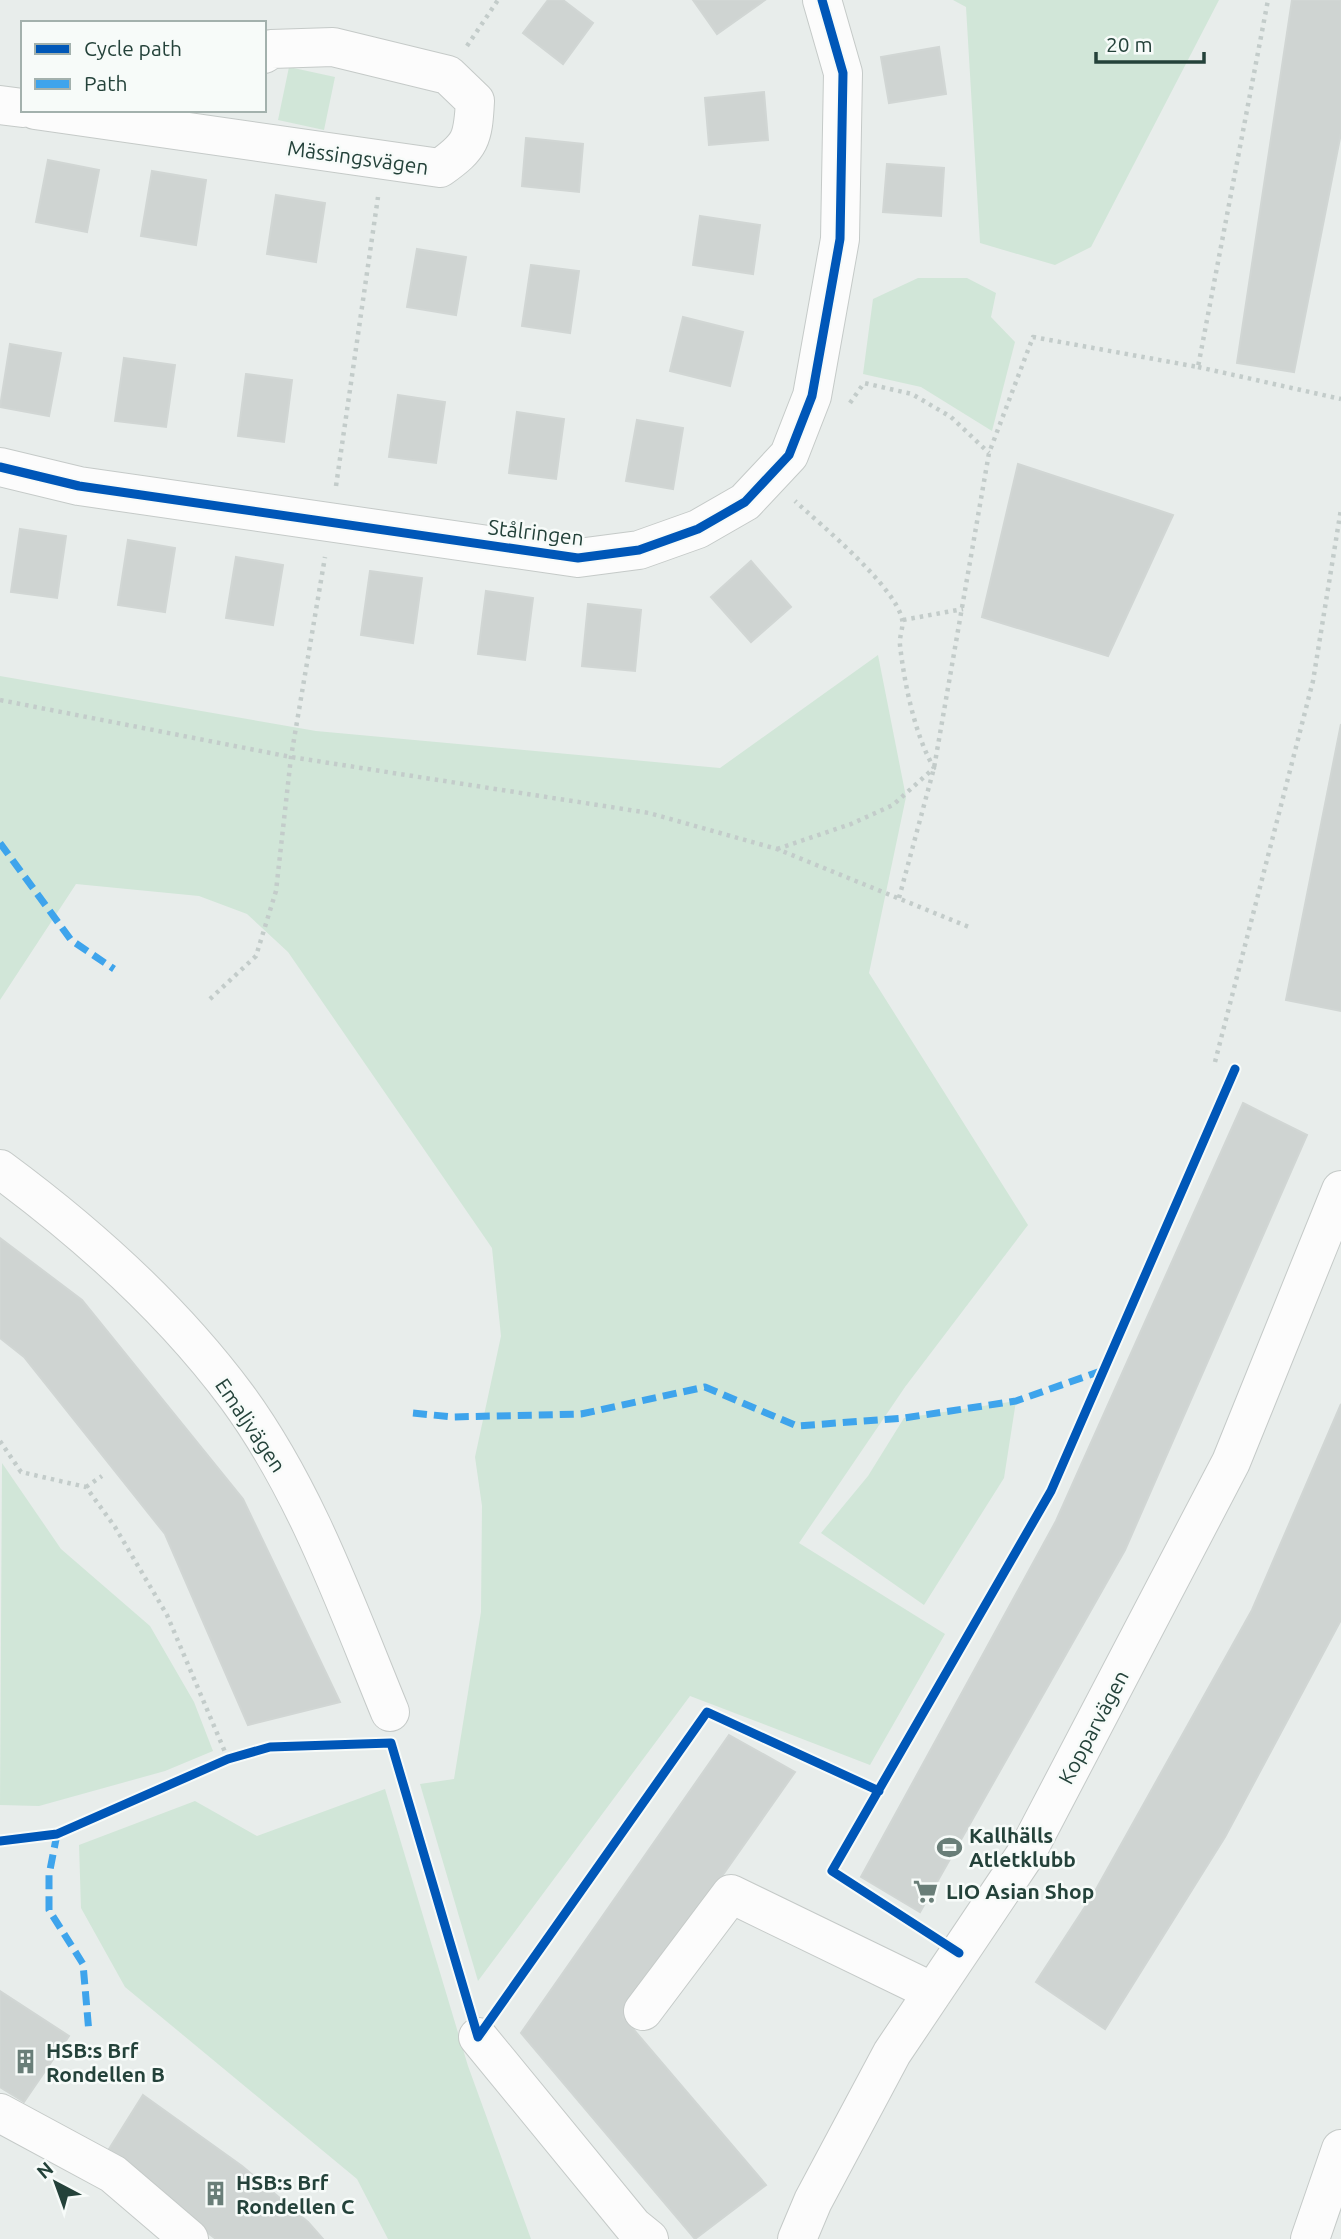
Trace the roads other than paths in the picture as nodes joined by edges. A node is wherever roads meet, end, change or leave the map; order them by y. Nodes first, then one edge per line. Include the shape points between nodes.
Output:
1 (822, 0) edge
2 (266, 53) edge
3 (0, 105) edge
4 (21, 108) edge
5 (60, 112) edge
6 (225, 125) edge
7 (0, 467) edge
8 (0, 1168) edge
9 (1341, 1190) edge
10 (390, 1712) dead end
11 (933, 1992) junction
12 (643, 2011) dead end
13 (478, 2036) dead end
14 (0, 2113) edge
15 (1341, 2149) edge
16 (189, 2239) edge
17 (649, 2239) edge
18 (797, 2239) edge
19 (1310, 2239) edge

1 - 7 street, Stålringen via 843,74 840,239 812,396 789,455 745,502 698,529 639,550 578,558 79,486
2 - 6 street, Mässingsvägen via 333,47 448,75 475,101 474,128 464,150 440,168 384,162
3 - 4 street
5 - 6 street, Mässingsvägen
8 - 10 street, Emaljvägen via 60,1213 125,1272 237,1397 323,1551
9 - 11 street, Kopparvägen via 1231,1462 1027,1852
11 - 12 street via 731,1894
11 - 18 street, Kopparvägen via 892,2053
13 - 17 street via 633,2226
14 - 16 street via 113,2174
15 - 19 street

